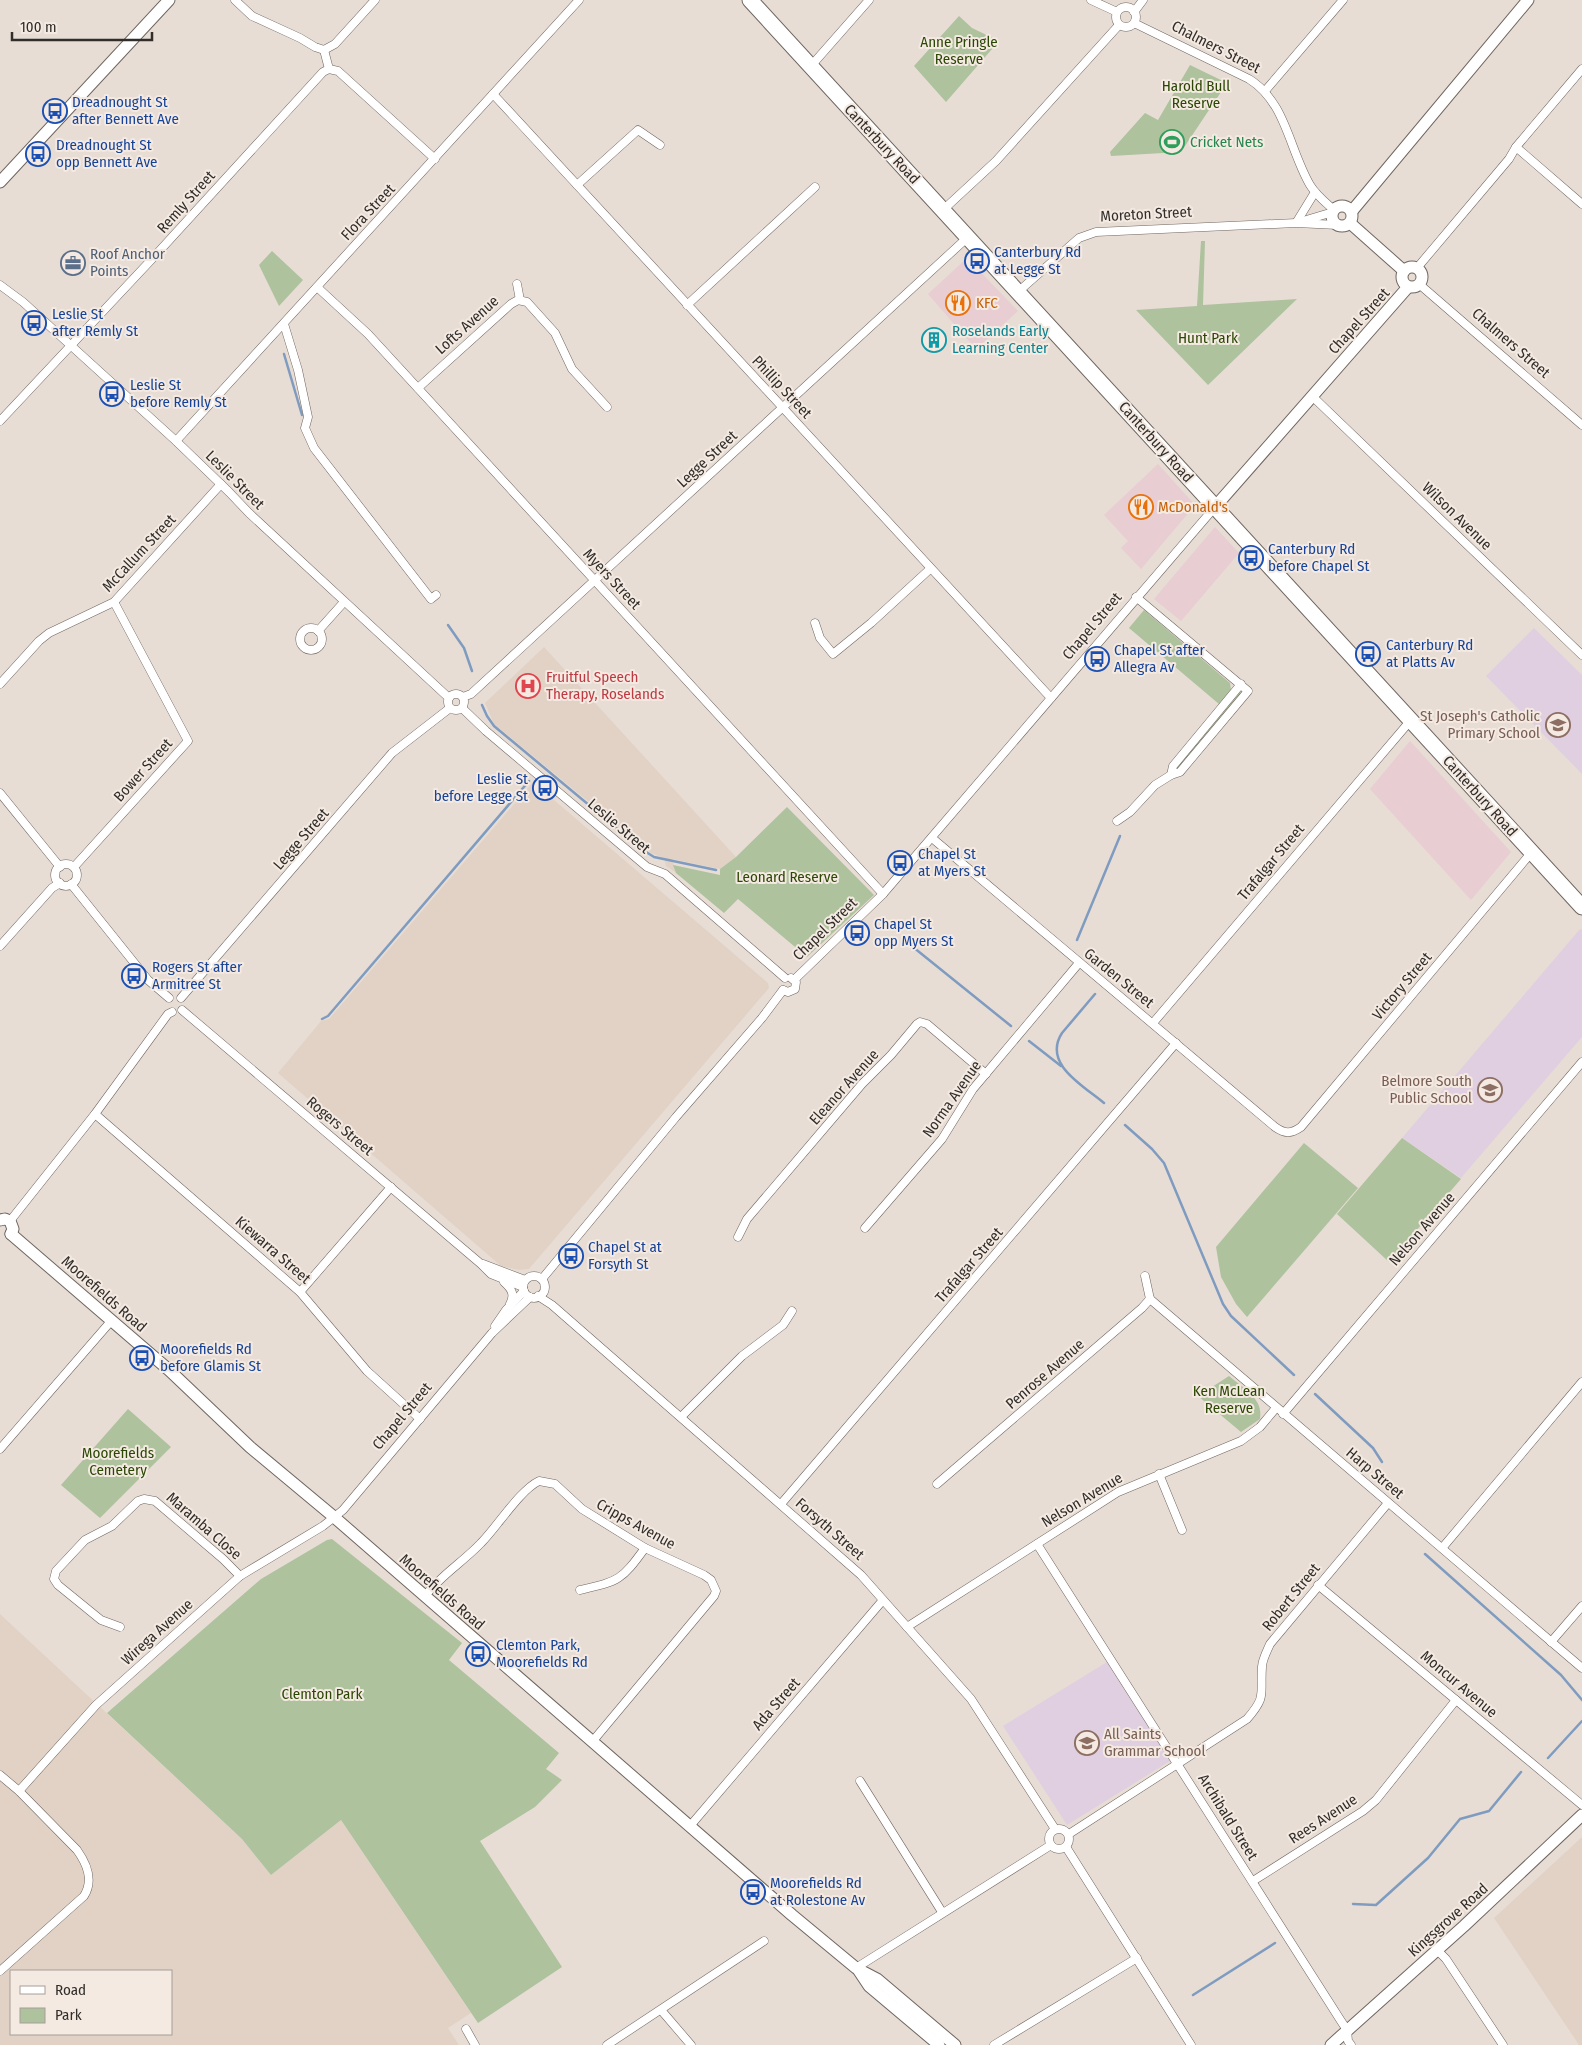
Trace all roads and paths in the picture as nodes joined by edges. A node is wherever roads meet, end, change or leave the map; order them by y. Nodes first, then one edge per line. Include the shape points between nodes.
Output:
1 (169, 0) edge
2 (235, 0) edge
3 (376, 0) edge
4 (580, 0) edge
5 (750, 0) edge
6 (869, 0) edge
7 (1091, 0) edge
8 (1144, 0) edge
9 (1343, 0) edge
10 (1528, 0) edge
11 (1117, 12) junction
12 (1134, 12) junction
13 (1134, 23) junction
14 (1119, 26) junction
15 (324, 50) junction
16 (811, 66) junction
17 (329, 68) junction
18 (1582, 69) edge
19 (1265, 91) junction
20 (493, 94) junction
21 (660, 145) dead end
22 (1516, 147) junction
23 (435, 159) junction
24 (0, 182) edge
25 (577, 186) junction
26 (815, 187) dead end
27 (1315, 192) junction
28 (1582, 204) edge
29 (943, 210) junction
30 (1334, 211) junction
31 (1351, 217) junction
32 (1296, 223) junction
33 (1338, 226) junction
34 (968, 237) junction
35 (1417, 268) junction
36 (1404, 271) junction
37 (517, 284) dead end
38 (0, 285) edge
39 (1414, 286) junction
40 (317, 287) junction
41 (1019, 292) junction
42 (520, 300) junction
43 (687, 305) junction
44 (284, 324) junction
45 (71, 345) junction
46 (418, 388) junction
47 (1312, 396) junction
48 (607, 408) dead end
49 (782, 408) junction
50 (0, 421) edge
51 (1582, 425) edge
52 (176, 441) junction
53 (221, 484) junction
54 (1215, 507) junction
55 (930, 569) junction
56 (595, 580) junction
57 (436, 595) dead end
58 (1136, 597) junction
59 (114, 602) junction
60 (344, 602) junction
61 (814, 623) dead end
62 (318, 631) dead end
63 (1582, 656) edge
64 (0, 684) edge
65 (1241, 684) junction
66 (463, 697) junction
67 (449, 698) junction
68 (1050, 698) junction
69 (450, 708) junction
70 (462, 708) junction
71 (1411, 720) junction
72 (1171, 775) junction
73 (0, 793) edge
74 (1117, 821) dead end
75 (932, 838) junction
76 (1531, 853) junction
77 (60, 867) junction
78 (74, 867) junction
79 (60, 883) junction
80 (71, 884) junction
81 (883, 894) junction
82 (1582, 907) edge
83 (0, 946) edge
84 (1079, 963) junction
85 (785, 978) junction
86 (794, 980) junction
87 (783, 990) junction
88 (169, 998) junction
89 (181, 998) junction
90 (182, 1010) junction
91 (172, 1012) junction
92 (1153, 1023) junction
93 (1176, 1043) junction
94 (1582, 1062) edge
95 (986, 1074) junction
96 (95, 1114) junction
97 (1291, 1133) joint
98 (390, 1187) junction
99 (5, 1220) edge
100 (865, 1228) dead end
101 (5, 1234) edge
102 (738, 1237) dead end
103 (481, 1264) junction
104 (1145, 1276) dead end
105 (501, 1279) junction
106 (542, 1279) junction
107 (528, 1290) junction
108 (300, 1292) junction
109 (1150, 1299) junction
110 (506, 1310) junction
111 (792, 1311) dead end
112 (112, 1320) junction
113 (492, 1333) junction
114 (1582, 1382) edge
115 (1276, 1408) junction
116 (1283, 1414) junction
117 (681, 1417) junction
118 (420, 1419) junction
119 (0, 1449) edge
120 (1159, 1474) junction
121 (937, 1484) dead end
122 (1388, 1503) junction
123 (781, 1504) junction
124 (334, 1518) junction
125 (1182, 1530) dead end
126 (1037, 1544) junction
127 (1443, 1547) junction
128 (645, 1548) junction
129 (240, 1576) junction
130 (1318, 1585) junction
131 (580, 1590) dead end
132 (425, 1596) junction
133 (883, 1600) junction
134 (1582, 1606) edge
135 (120, 1627) dead end
136 (906, 1627) junction
137 (1551, 1642) junction
138 (1582, 1668) edge
139 (1456, 1700) junction
140 (592, 1742) junction
141 (1178, 1763) junction
142 (0, 1775) edge
143 (860, 1781) dead end
144 (19, 1791) junction
145 (1582, 1805) edge
146 (1582, 1815) edge
147 (690, 1826) junction
148 (1055, 1829) junction
149 (1069, 1834) junction
150 (1050, 1845) junction
151 (1066, 1847) junction
152 (1253, 1881) junction
153 (942, 1912) junction
154 (764, 1941) dead end
155 (1437, 1950) junction
156 (1136, 1958) junction
157 (856, 1968) junction
158 (0, 1971) edge
159 (660, 2010) junction
160 (466, 2029) dead end
161 (1347, 2030) junction
162 (476, 2045) edge
163 (606, 2045) edge
164 (691, 2045) edge
165 (939, 2045) edge
166 (955, 2045) edge
167 (994, 2045) edge
168 (1191, 2045) edge
169 (1332, 2045) edge
170 (1351, 2045) edge
171 (1504, 2045) edge

1 - 24 main road
2 - 15 street via 252,16
3 - 15 street via 336,44
4 - 20 street, Flora Street
5 - 16 highway, Canterbury Road
6 - 16 street
7 - 11 street
8 - 12 street
9 - 19 street
10 - 31 main road
11 - 12 street via 1125,7
11 - 14 street
12 - 13 street
13 - 14 street via 1129,27
13 - 19 street, Chalmers Street via 1249,78
14 - 29 street via 996,161
15 - 17 street
16 - 29 highway, Canterbury Road
17 - 23 street via 338,71
17 - 45 street, Remly Street
18 - 22 street
19 - 27 street, Chalmers Street via 1276,107
20 - 23 street, Flora Street
20 - 25 street, Phillip Street
21 - 25 street via 638,130
22 - 28 street
22 - 35 street
23 - 40 street, Flora Street
25 - 43 street, Phillip Street
26 - 43 street
27 - 30 street, Chalmers Street
27 - 32 street
29 - 34 highway, Canterbury Road
30 - 31 main road via 1343,206
30 - 32 street, Moreton Street
30 - 33 main road via 1334,221
31 - 33 main road via 1344,226
31 - 36 main road
32 - 33 street, Moreton Street
32 - 41 street, Moreton Street via 1086,234
34 - 41 highway, Canterbury Road
34 - 49 street, Legge Street
35 - 36 main road
35 - 39 main road via 1422,276
36 - 39 main road via 1402,280
37 - 42 street
38 - 45 street, Leslie Street
39 - 47 main road, Chapel Street
39 - 51 street, Chalmers Street
40 - 44 street, Flora Street
40 - 46 street, Myers Street via 368,334
41 - 54 highway, Canterbury Road
42 - 46 street, Lofts Avenue via 511,304
42 - 48 street, Lofts Avenue via 527,302 555,333 572,369
43 - 49 street, Phillip Street
44 - 52 street, Flora Street
44 - 57 street via 308,417 304,428 314,448 431,599
45 - 50 street, Remly Street
45 - 52 street, Leslie Street
46 - 56 street, Myers Street
47 - 54 main road, Chapel Street
47 - 63 street, Wilson Avenue
49 - 55 street, Phillip Street
49 - 56 street, Legge Street
52 - 53 street, Leslie Street
53 - 59 street, McCallum Street
53 - 60 street, Leslie Street
54 - 58 street, Chapel Street
54 - 71 highway, Canterbury Road
55 - 61 street via 833,654 820,638
55 - 68 street, Phillip Street
56 - 66 street, Legge Street via 471,694
56 - 81 street, Myers Street
58 - 65 street
58 - 68 street, Chapel Street
59 - 64 street, McCallum Street via 48,633
59 - 78 street, Bower Street via 188,741
60 - 62 street
60 - 67 street, Leslie Street
65 - 72 street via 1173,766
65 - 72 street via 1248,691 1180,772
66 - 67 street via 456,694
66 - 70 street
67 - 69 street
68 - 75 street, Chapel Street
69 - 70 street via 454,711
69 - 89 street, Legge Street via 392,753
70 - 85 street, Leslie Street via 647,867 665,874
71 - 76 highway, Canterbury Road
71 - 92 street, Trafalgar Street
72 - 74 street via 1155,784 1130,812
73 - 77 street
75 - 81 street, Chapel Street
75 - 84 street, Garden Street
76 - 82 highway, Canterbury Road
76 - 97 street, Victory Street via 1301,1127
77 - 78 street via 68,864
77 - 79 street via 56,875
78 - 80 street via 77,877
79 - 80 street
79 - 83 street
80 - 88 street via 148,980
81 - 86 street, Chapel Street
84 - 92 street, Garden Street
84 - 95 street, Norma Avenue
85 - 86 street
85 - 87 street via 781,984
86 - 87 street via 795,989
87 - 106 street
88 - 89 street
88 - 91 street via 167,1006
89 - 90 street via 184,1002
90 - 91 street
90 - 98 street, Rogers Street
91 - 96 street
92 - 93 street, Garden Street
93 - 97 street, Garden Street via 1275,1127
93 - 123 street, Trafalgar Street
94 - 116 street, Nelson Avenue
95 - 100 street, Norma Avenue via 964,1100 942,1140
95 - 102 street, Eleanor Avenue via 927,1024 920,1022 862,1084 747,1220
96 - 99 street
96 - 108 street, Kiewarra Street
98 - 103 street, Rogers Street
98 - 108 street
99 - 101 main road via 13,1229
101 - 112 main road, Moorefields Road
103 - 105 street, Rogers Street
103 - 107 street, Rogers Street
104 - 109 street
105 - 107 street, Rogers Street
105 - 110 street, Chapel Street via 512,1292 512,1300
106 - 107 street via 533,1276
106 - 107 street via 544,1288
107 - 110 street, Chapel Street
107 - 113 street, Chapel Street
107 - 117 street, Forsyth Street via 552,1305
108 - 118 street, Kiewarra Street via 367,1371
109 - 115 street, Harp Street
109 - 121 street, Penrose Avenue
110 - 113 street, Chapel Street
111 - 117 street via 783,1325 742,1356
112 - 119 street
112 - 124 main road, Moorefields Road via 250,1448
113 - 118 street, Chapel Street
114 - 127 street
115 - 116 street, Harp Street
115 - 120 street, Nelson Avenue via 1260,1427 1241,1441
116 - 122 street, Harp Street
117 - 123 street, Forsyth Street
118 - 124 street, Chapel Street
120 - 125 street
120 - 126 street, Nelson Avenue via 1118,1492
122 - 127 street, Harp Street
122 - 130 street, Robert Street
123 - 133 street, Forsyth Street via 861,1575
124 - 129 street, Wirega Avenue
124 - 132 main road, Moorefields Road
126 - 136 street, Nelson Avenue
126 - 141 street, Archibald Street
127 - 137 street, Harp Street
128 - 131 street via 622,1576
128 - 132 street, Cripps Avenue via 582,1509 555,1484 539,1481
128 - 140 street, Cripps Avenue via 704,1574 714,1585 716,1594
129 - 135 street, Maramba Close via 155,1501 138,1501 112,1526 85,1540 54,1576 58,1585 94,1614
129 - 144 street, Wirega Avenue via 96,1705
130 - 139 street, Moncur Avenue
130 - 141 street, Robert Street via 1270,1644 1262,1666 1260,1704 1247,1719
132 - 140 main road, Moorefields Road
133 - 136 street, Forsyth Street
133 - 147 street, Ada Street
134 - 137 street
136 - 148 street, Forsyth Street via 971,1699
137 - 138 street, Harp Street
139 - 145 street, Moncur Avenue
139 - 152 street, Rees Avenue via 1376,1800
140 - 147 main road, Moorefields Road
141 - 149 street, Robert Street
141 - 152 street, Archibald Street
142 - 144 street
143 - 153 street
144 - 158 street via 80,1855 88,1868 89,1883 84,1896
146 - 155 main road, Kingsgrove Road
147 - 157 main road, Moorefields Road via 796,1920
148 - 149 street via 1061,1828
148 - 150 street via 1049,1838
149 - 151 street via 1070,1841
150 - 151 street via 1056,1849
150 - 153 street
151 - 156 street
152 - 161 street, Archibald Street
153 - 157 street
154 - 159 street
155 - 161 main road, Kingsgrove Road
155 - 171 street
156 - 167 street
156 - 168 street
157 - 165 main road, Moorefields Road via 870,1986
157 - 166 main road, Moorefields Road via 877,1979
159 - 163 street
159 - 164 street
160 - 162 street
161 - 169 main road, Kingsgrove Road
161 - 170 street, Archibald Street

